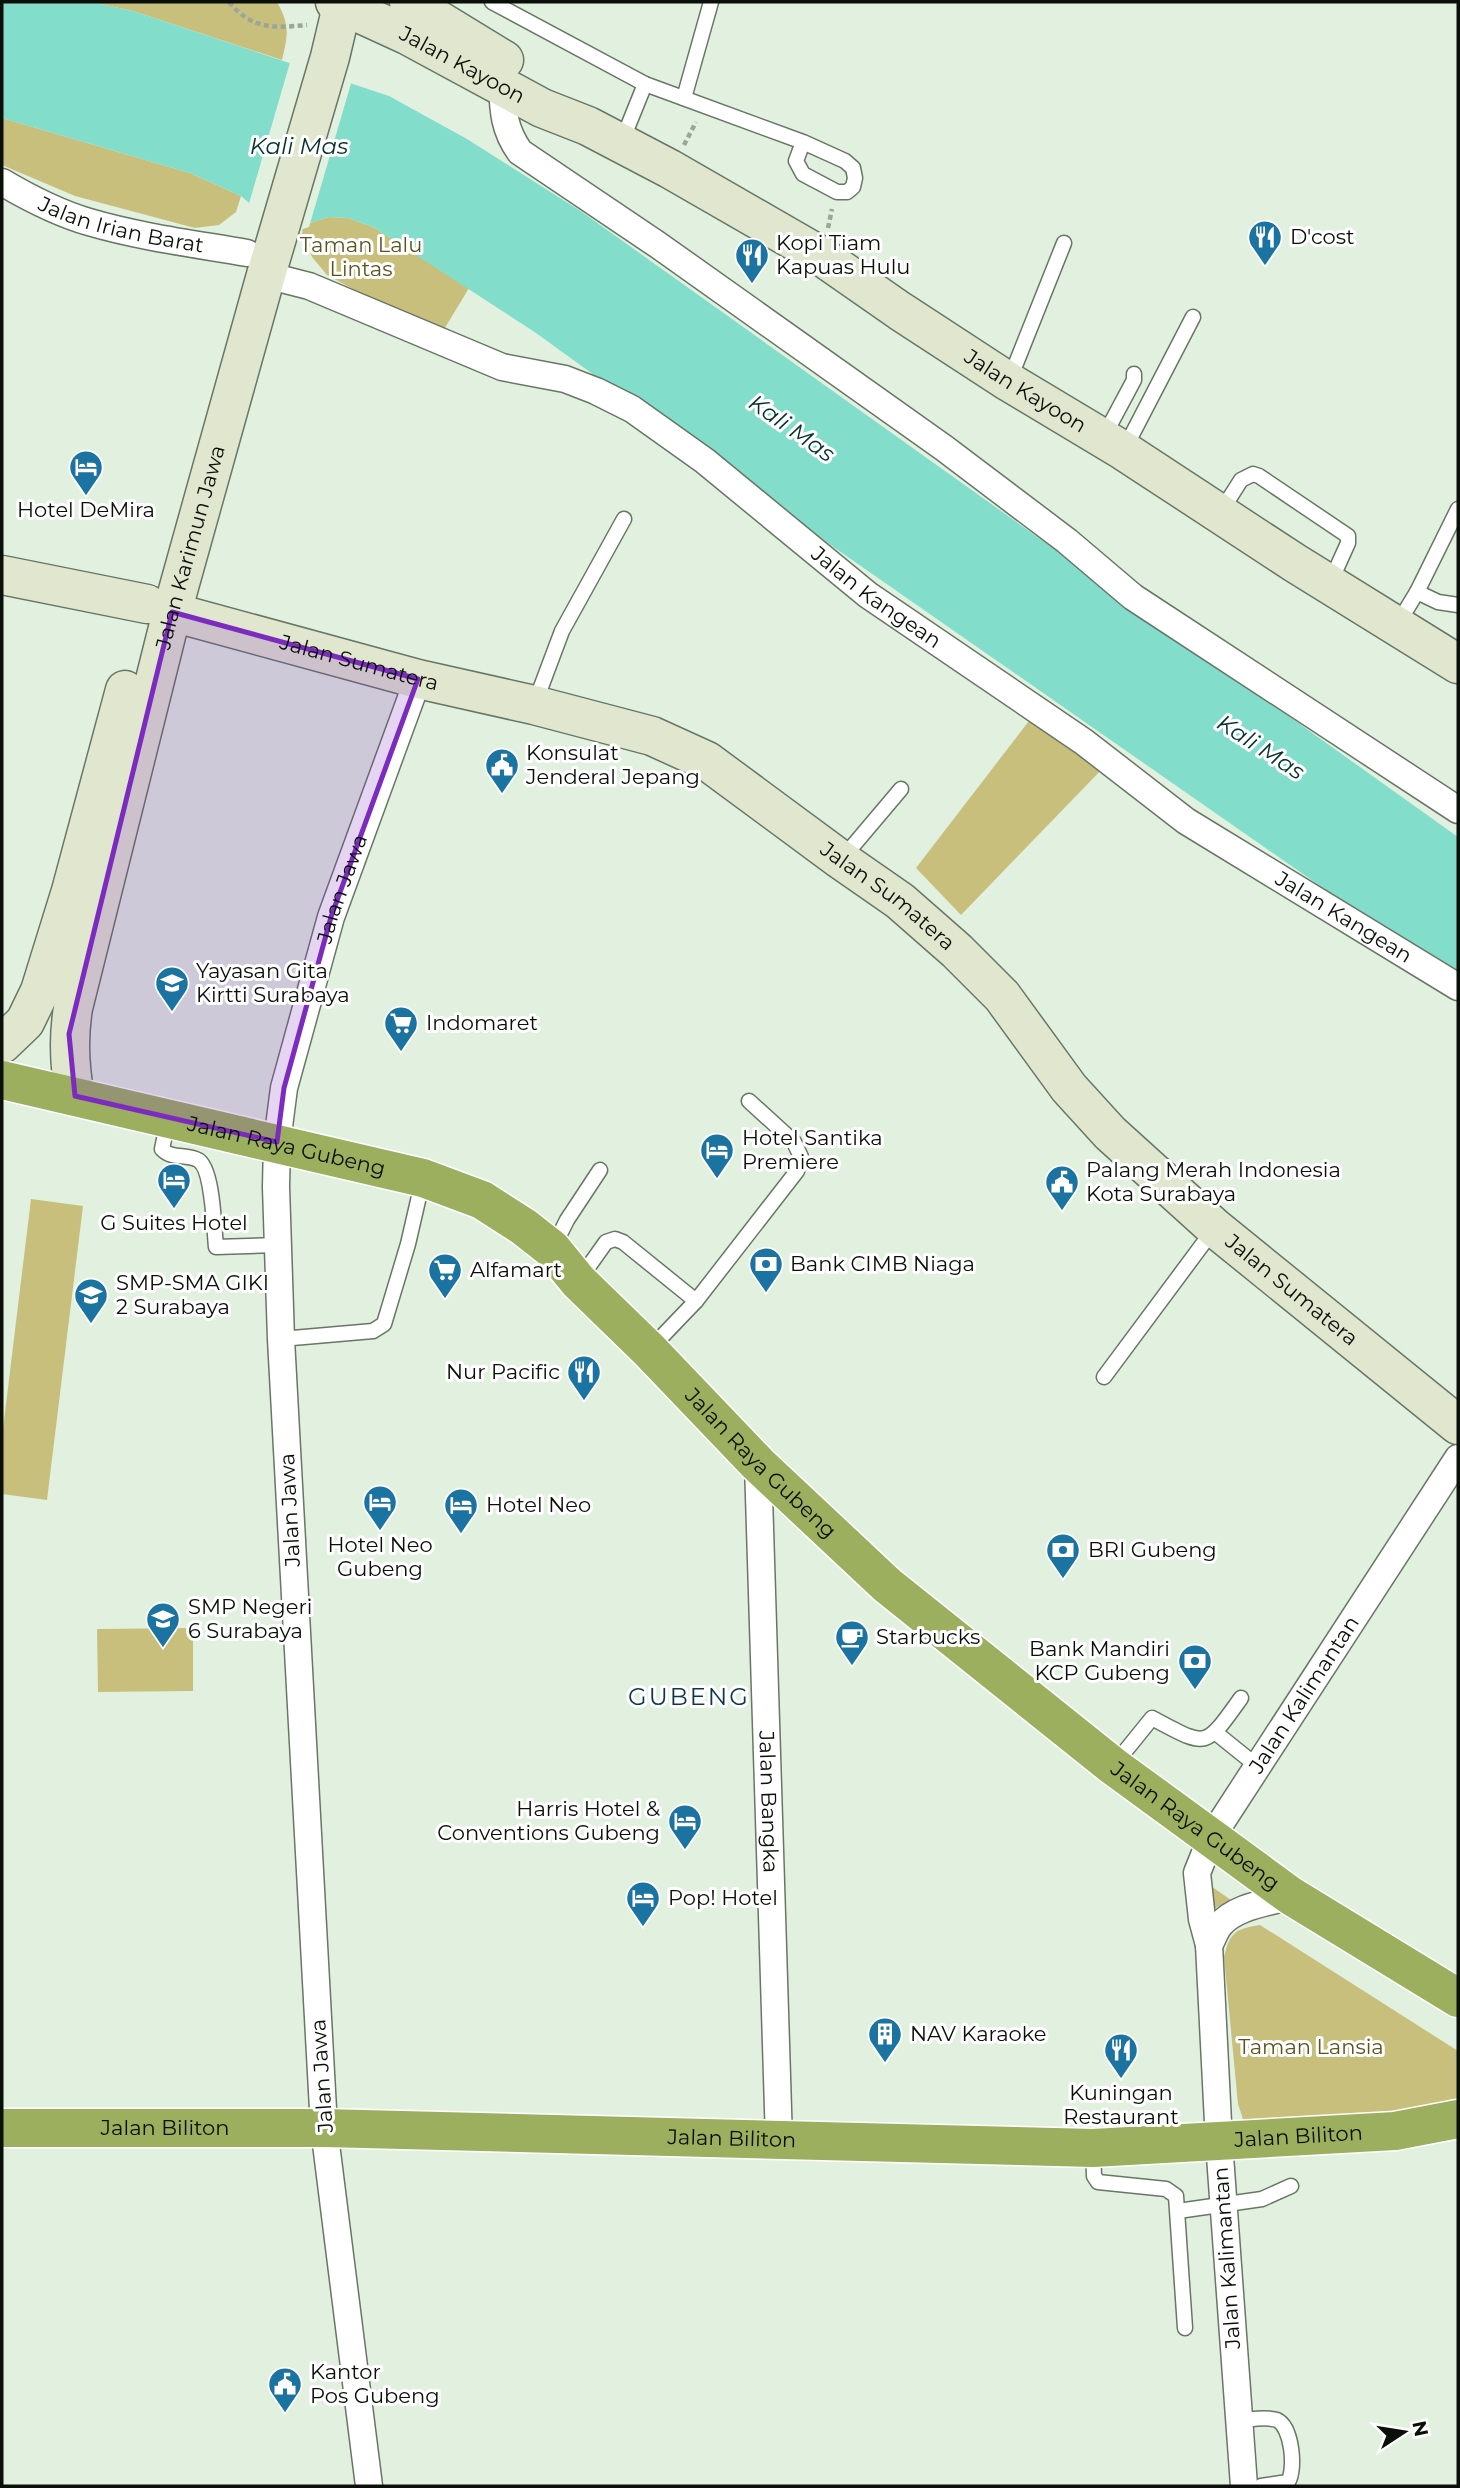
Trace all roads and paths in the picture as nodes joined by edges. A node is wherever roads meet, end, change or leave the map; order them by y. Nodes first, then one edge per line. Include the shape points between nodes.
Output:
1 (229, 2) edge
2 (409, 2) edge
3 (492, 2) edge
4 (711, 2) edge
5 (328, 20) edge
6 (645, 84) junction
7 (502, 85) junction
8 (684, 98) junction
9 (705, 106) junction
10 (588, 126) junction
11 (803, 142) dead end
12 (621, 143) junction
13 (670, 169) junction
14 (3, 187) edge
15 (263, 243) junction
16 (1064, 243) dead end
17 (1193, 317) dead end
18 (1135, 373) dead end
19 (1009, 382) junction
20 (1113, 445) junction
21 (1458, 509) edge
22 (1219, 514) junction
23 (624, 519) dead end
24 (2, 575) edge
25 (1330, 585) junction
26 (1417, 592) junction
27 (1458, 605) edge
28 (160, 608) junction
29 (1396, 626) junction
30 (1458, 664) edge
31 (418, 679) junction
32 (534, 705) junction
33 (901, 789) dead end
34 (1458, 810) edge
35 (841, 860) junction
36 (86, 894) junction
37 (1458, 987) edge
38 (2, 1044) edge
39 (2, 1080) edge
40 (75, 1096) junction
41 (750, 1101) dead end
42 (168, 1118) junction
43 (277, 1142) junction
44 (600, 1170) dead end
45 (423, 1178) junction
46 (1215, 1228) junction
47 (277, 1245) junction
48 (552, 1249) junction
49 (578, 1281) junction
50 (696, 1301) junction
51 (281, 1339) junction
52 (649, 1350) junction
53 (1104, 1377) dead end
54 (1458, 1425) edge
55 (1458, 1458) edge
56 (758, 1464) junction
57 (1241, 1698) dead end
58 (1216, 1733) junction
59 (1113, 1766) junction
60 (1257, 1766) junction
61 (1211, 1838) junction
62 (1291, 1896) junction
63 (1209, 1945) junction
64 (1458, 1998) edge
65 (1458, 2119) edge
66 (2, 2128) edge
67 (324, 2128) junction
68 (779, 2141) junction
69 (1219, 2143) junction
70 (1093, 2148) junction
71 (1291, 2186) dead end
72 (1223, 2205) junction
73 (1178, 2211) junction
74 (1185, 2328) dead end
75 (1238, 2420) junction
76 (369, 2486) edge
77 (1244, 2486) edge
78 (1261, 2486) edge

1 - 5 path via 250,19 274,28
2 - 10 street, Jalan Kayoon via 544,87
3 - 6 lane
4 - 8 lane
5 - 7 street, Jalan Kayoon via 407,35
5 - 15 street, Jalan Karimun Jawa
6 - 8 lane
6 - 12 lane
7 - 10 street, Jalan Kayoon
7 - 34 street via 505,122 520,152 944,448 1133,597
8 - 9 lane
9 - 11 lane
9 - 13 path
10 - 12 street, Jalan Kayoon
12 - 13 street, Jalan Kayoon
13 - 19 street, Jalan Kayoon via 821,256
14 - 15 street, Jalan Irian Barat via 88,222 138,234
15 - 28 street, Jalan Karimun Jawa
15 - 37 street, Jalan Kangean via 309,286 502,367 565,379 632,409 705,461 868,595 1084,742 1186,821
16 - 19 lane
17 - 20 lane
18 - 20 lane
19 - 20 street, Jalan Kayoon
20 - 22 street, Jalan Kayoon
21 - 26 lane
22 - 25 street, Jalan Kayoon
22 - 25 lane via 1241,480 1259,476 1348,536
23 - 32 lane via 562,631
24 - 28 street, Jalan Sumatera
25 - 29 street, Jalan Kayoon
26 - 27 lane via 1438,603
26 - 29 lane
28 - 31 street, Jalan Sumatera
28 - 36 street, Jalan Karimun Jawa
29 - 30 street, Jalan Kayoon
31 - 32 street, Jalan Sumatera
31 - 43 street, Jalan Jawa via 331,917 284,1088
32 - 35 street, Jalan Sumatera via 652,736 707,761
33 - 35 lane
35 - 46 street, Jalan Sumatera via 900,901 957,951 1002,996 1069,1088 1110,1133
36 - 38 street, Jalan Karimun Jawa via 25,1021
36 - 40 street, Jalan Karimun Jawa via 69,1034
39 - 40 highway, Jalan Raya Gubeng
40 - 42 highway, Jalan Raya Gubeng
41 - 50 lane via 794,1142 801,1157 797,1171
42 - 43 highway, Jalan Raya Gubeng
42 - 47 lane via 162,1149 169,1156 196,1158 204,1164 216,1247
43 - 45 highway, Jalan Raya Gubeng
43 - 47 street, Jalan Jawa
44 - 48 lane
45 - 48 highway, Jalan Raya Gubeng via 482,1200
45 - 51 lane via 384,1324 373,1331
46 - 53 lane
46 - 54 street, Jalan Sumatera
47 - 51 street, Jalan Jawa
48 - 49 highway, Jalan Raya Gubeng
49 - 50 lane via 606,1242 615,1240
49 - 52 highway, Jalan Raya Gubeng
50 - 52 lane
51 - 67 street, Jalan Jawa
52 - 56 highway, Jalan Raya Gubeng
55 - 60 street, Jalan Kalimantan
56 - 59 highway, Jalan Raya Gubeng via 887,1586
56 - 68 street, Jalan Bangka
57 - 58 lane
58 - 59 lane via 1194,1740 1153,1718
58 - 60 lane
59 - 61 highway, Jalan Raya Gubeng
60 - 61 street, Jalan Kalimantan
61 - 62 highway, Jalan Raya Gubeng
61 - 63 street, Jalan Kalimantan via 1197,1873
62 - 63 street via 1230,1916
62 - 64 highway, Jalan Raya Gubeng
63 - 69 street, Jalan Kalimantan
65 - 69 highway, Jalan Biliton via 1395,2132
66 - 67 highway, Jalan Biliton
67 - 68 highway, Jalan Biliton
67 - 76 street, Jalan Jawa
68 - 70 highway, Jalan Biliton
69 - 70 highway, Jalan Biliton
69 - 72 street, Jalan Kalimantan
70 - 73 lane via 1098,2182 1171,2190
71 - 72 lane via 1262,2199
72 - 73 lane
72 - 75 street, Jalan Kalimantan
73 - 74 lane
75 - 77 street, Jalan Kalimantan
75 - 78 lane via 1275,2419 1288,2435 1291,2479

